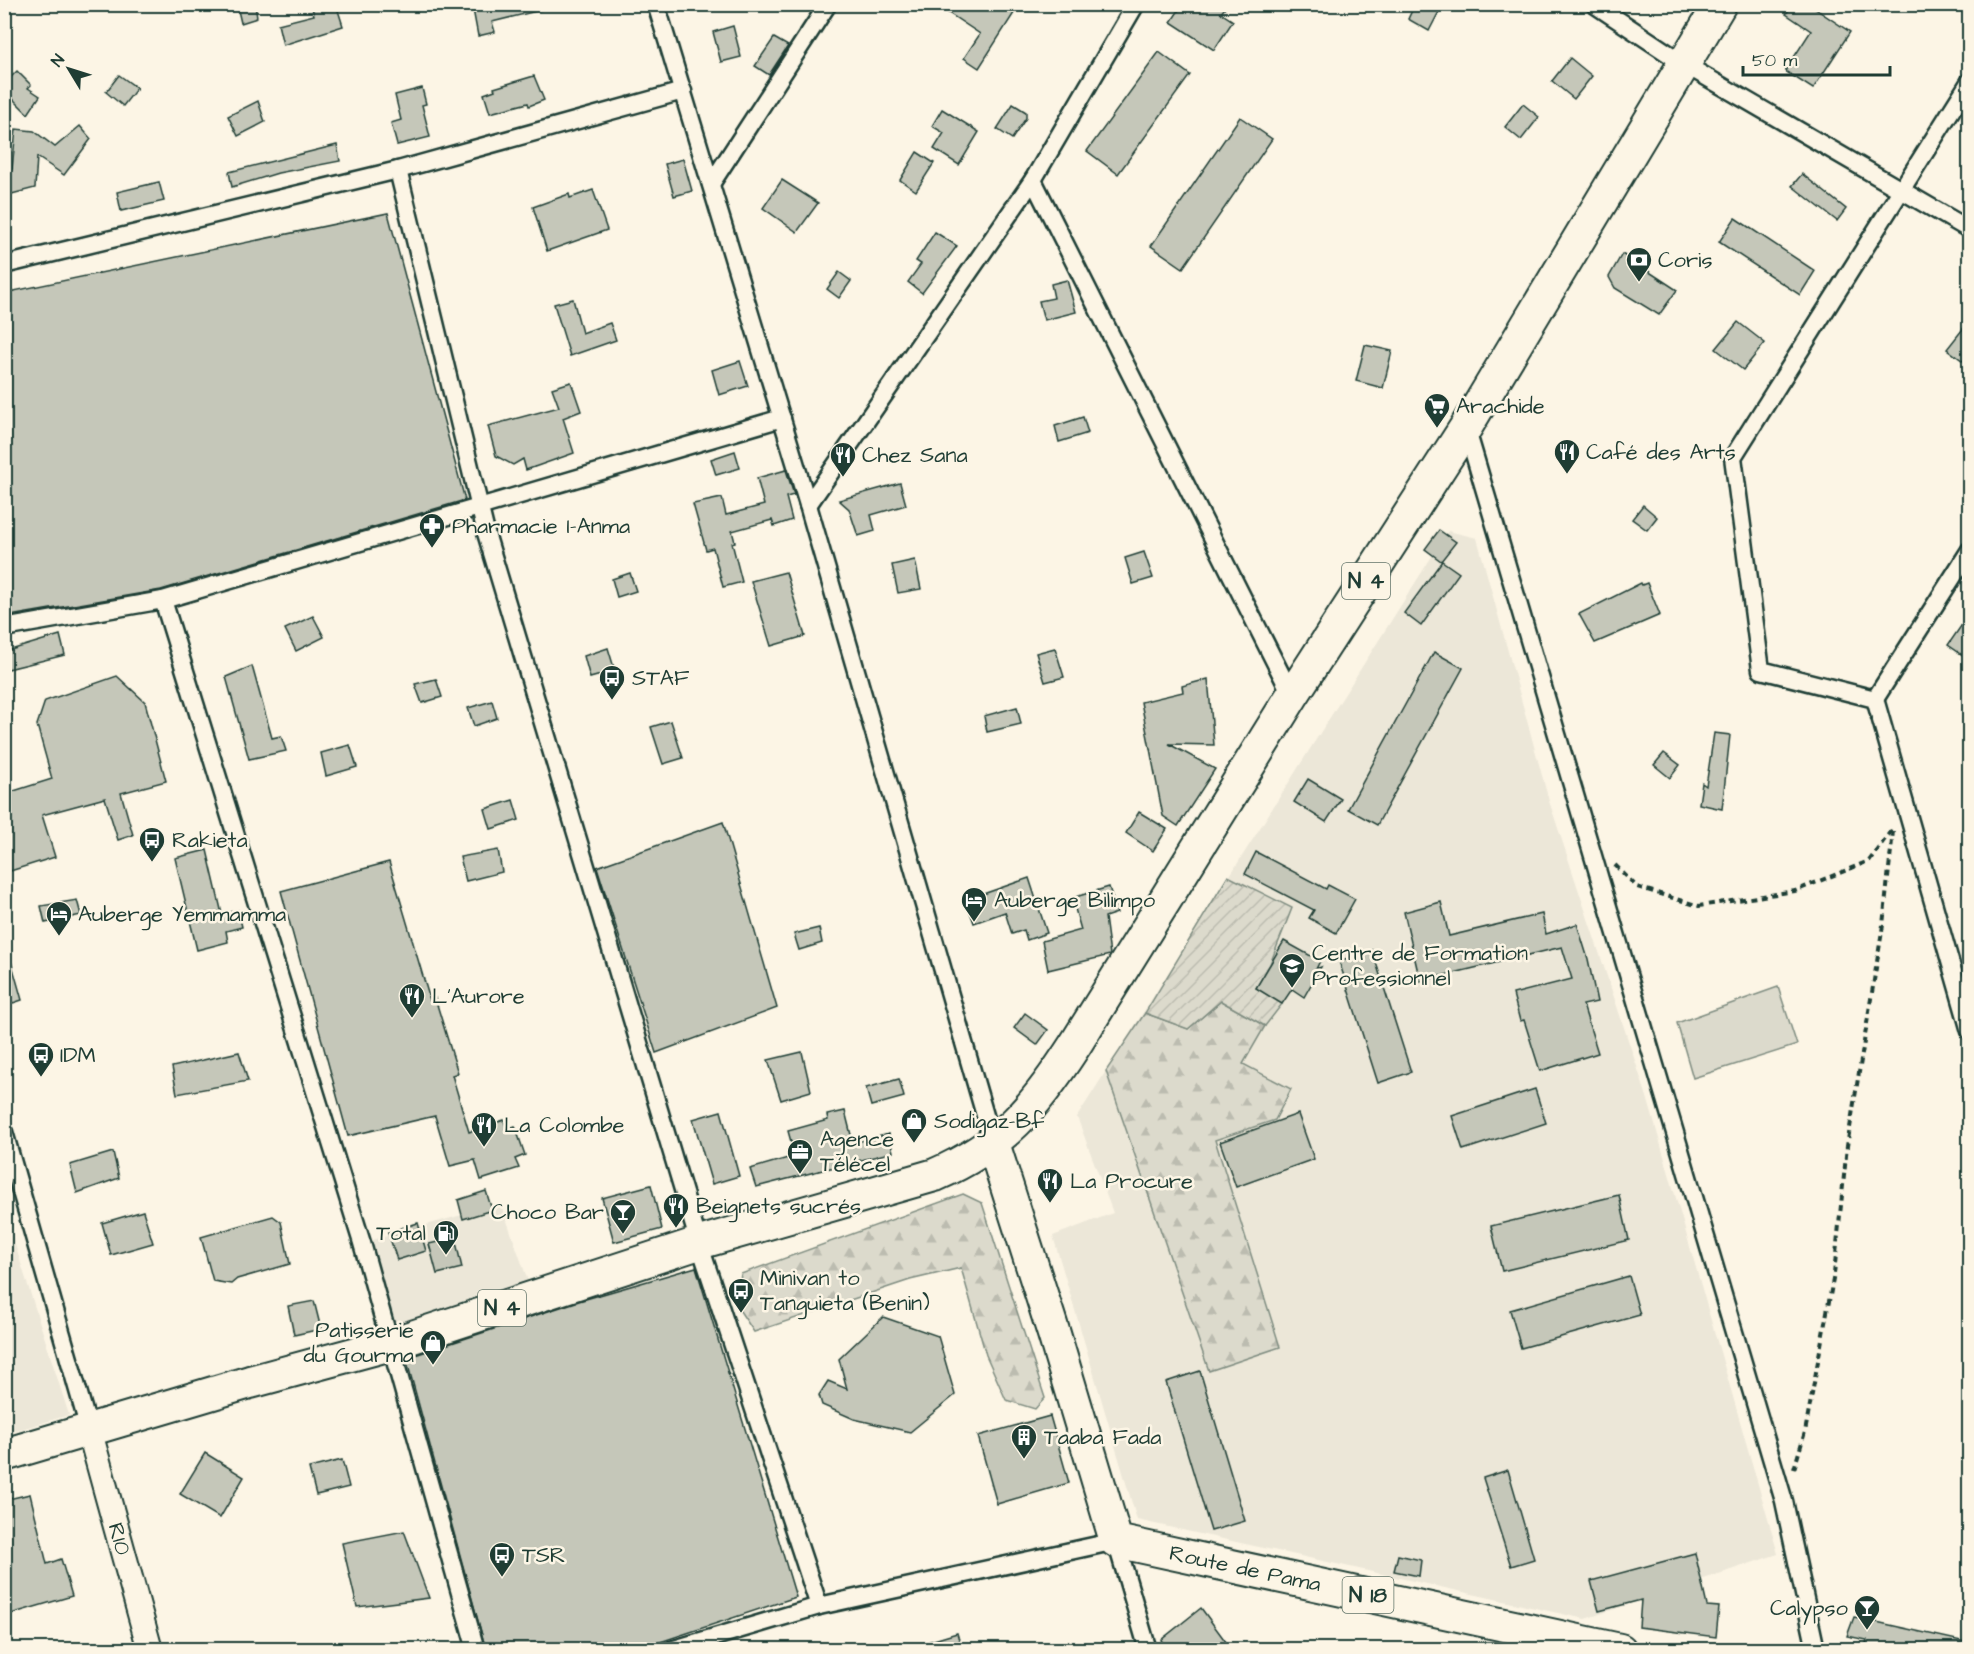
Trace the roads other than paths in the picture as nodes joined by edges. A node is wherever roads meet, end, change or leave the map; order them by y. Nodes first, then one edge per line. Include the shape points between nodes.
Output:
1 (656, 4) edge
2 (828, 4) edge
3 (1136, 4) edge
4 (1594, 4) edge
5 (1720, 4) edge
6 (1684, 64) junction
7 (1970, 81) edge
8 (683, 91) junction
9 (398, 170) junction
10 (1033, 180) junction
11 (711, 184) junction
12 (1901, 188) junction
13 (1970, 230) edge
14 (4, 265) edge
15 (782, 418) junction
16 (1466, 427) junction
17 (808, 505) junction
18 (480, 506) junction
19 (1970, 550) edge
20 (164, 600) junction
21 (4, 628) edge
22 (1292, 696) junction
23 (1875, 699) junction
24 (1966, 1001) edge
25 (1970, 1031) edge
26 (4, 1132) edge
27 (993, 1143) junction
28 (699, 1243) junction
29 (391, 1344) junction
30 (89, 1429) junction
31 (4, 1455) edge
32 (1116, 1541) junction
33 (819, 1606) junction
34 (150, 1650) edge
35 (476, 1650) edge
36 (671, 1650) edge
37 (1148, 1650) edge
38 (1620, 1650) edge
39 (1816, 1650) edge

1 - 8 street
2 - 11 street
3 - 10 street
4 - 6 street
5 - 6 highway, N 4
6 - 12 street
6 - 16 highway, N 4
7 - 12 street
8 - 9 street
8 - 11 street
9 - 14 street
9 - 18 street
10 - 17 street
10 - 22 street
11 - 15 street
12 - 13 street
12 - 23 street via 1733,457 1761,670
15 - 17 street
15 - 18 street
16 - 22 highway, N 4
16 - 39 street via 1784,1501
17 - 27 street
18 - 20 street
18 - 28 street
19 - 23 street
20 - 21 street
20 - 29 street
22 - 27 highway, N 4 via 1053,1079 1021,1119
23 - 24 street
24 - 25 street
26 - 30 street
27 - 28 highway, N 4 via 935,1175
27 - 32 highway
28 - 29 highway, N 4
28 - 33 street
29 - 30 highway, N 4
29 - 35 street
30 - 31 highway, N 4
30 - 34 main road, R10
32 - 33 street
32 - 37 street
32 - 38 highway, Route de Pama / N 18
33 - 36 street

